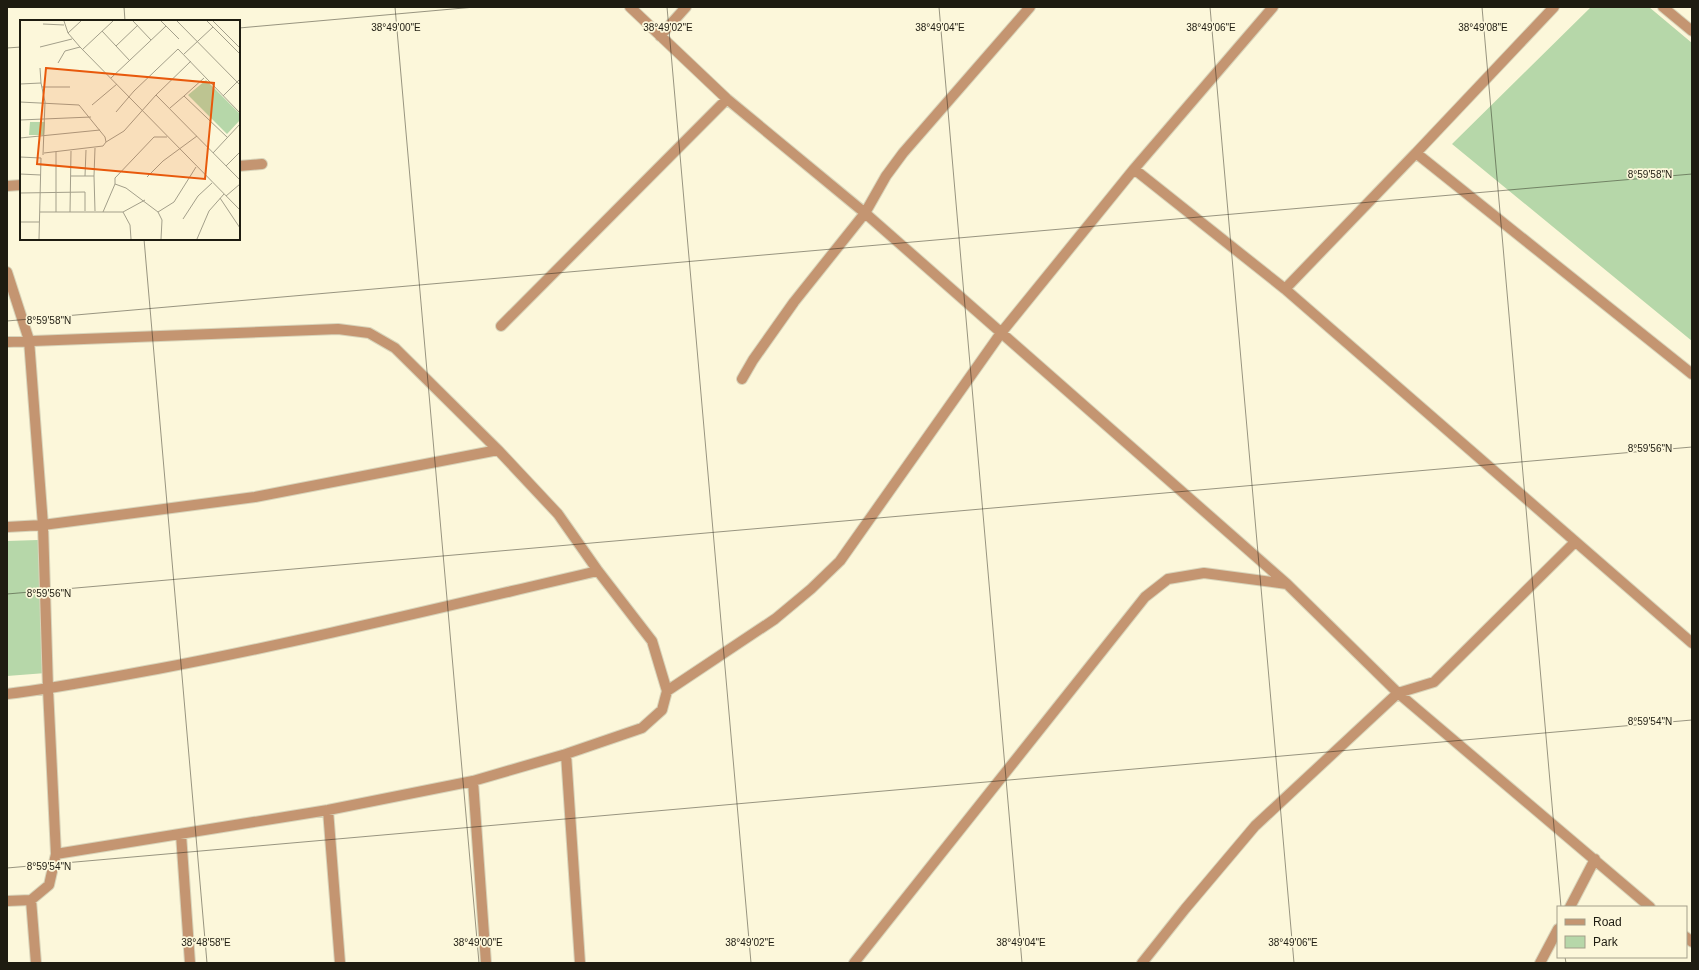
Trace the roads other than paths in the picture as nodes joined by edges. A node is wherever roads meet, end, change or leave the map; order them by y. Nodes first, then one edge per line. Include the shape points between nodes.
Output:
1 (630, 7) edge
2 (686, 7) edge
3 (1030, 7) edge
4 (1273, 7) edge
5 (1554, 7) edge
6 (1663, 7) edge
7 (1692, 31) edge
8 (660, 36) junction
9 (727, 99) junction
10 (1416, 153) junction
11 (262, 164) dead end
12 (240, 166) edge
13 (1134, 169) junction
14 (20, 185) edge
15 (7, 186) edge
16 (866, 213) junction
17 (7, 272) edge
18 (1285, 289) junction
19 (501, 326) dead end
20 (1001, 333) junction
21 (29, 340) junction
22 (7, 342) edge
23 (1692, 374) edge
24 (742, 379) dead end
25 (498, 450) junction
26 (43, 525) junction
27 (7, 527) edge
28 (1575, 542) junction
29 (598, 571) junction
30 (1287, 584) junction
31 (1692, 643) edge
32 (48, 689) junction
33 (667, 691) junction
34 (1398, 693) junction
35 (7, 694) edge
36 (566, 754) junction
37 (473, 781) junction
38 (328, 810) junction
39 (181, 834) junction
40 (56, 854) junction
41 (1595, 859) junction
42 (31, 900) junction
43 (7, 901) edge
44 (1571, 906) edge
45 (1649, 906) edge
46 (1557, 931) edge
47 (36, 963) edge
48 (190, 963) edge
49 (340, 963) edge
50 (486, 963) edge
51 (580, 963) edge
52 (854, 963) edge
53 (1142, 963) edge
54 (1540, 963) edge

1 - 8 street
2 - 8 street
3 - 16 street via 903,154 886,176
4 - 13 street
5 - 10 street
6 - 7 street
8 - 9 street
9 - 16 street
9 - 19 street
10 - 18 street
10 - 23 street
11 - 12 street
13 - 18 street
13 - 20 street
14 - 15 street
16 - 20 street
16 - 24 street via 794,302
17 - 21 street
18 - 28 street
20 - 30 street
20 - 33 street via 840,561 775,619
21 - 22 street
21 - 25 street via 338,329 369,333 395,348
21 - 26 street
25 - 26 street via 255,497
25 - 29 street via 558,514
26 - 27 street
26 - 32 street
28 - 31 street
28 - 34 street via 1434,682
29 - 32 street via 315,637
29 - 33 street via 652,641
30 - 34 street
30 - 52 street via 1204,573 1168,579 1145,597
32 - 35 street
32 - 40 street
33 - 36 street via 662,710 642,728
34 - 41 street
34 - 53 street via 1255,826
36 - 37 street
36 - 51 street
37 - 38 street
37 - 50 street
38 - 39 street
38 - 49 street
39 - 40 street
39 - 48 street
40 - 42 street via 49,885
41 - 44 street
41 - 45 street
42 - 43 street
42 - 47 street
46 - 54 street

